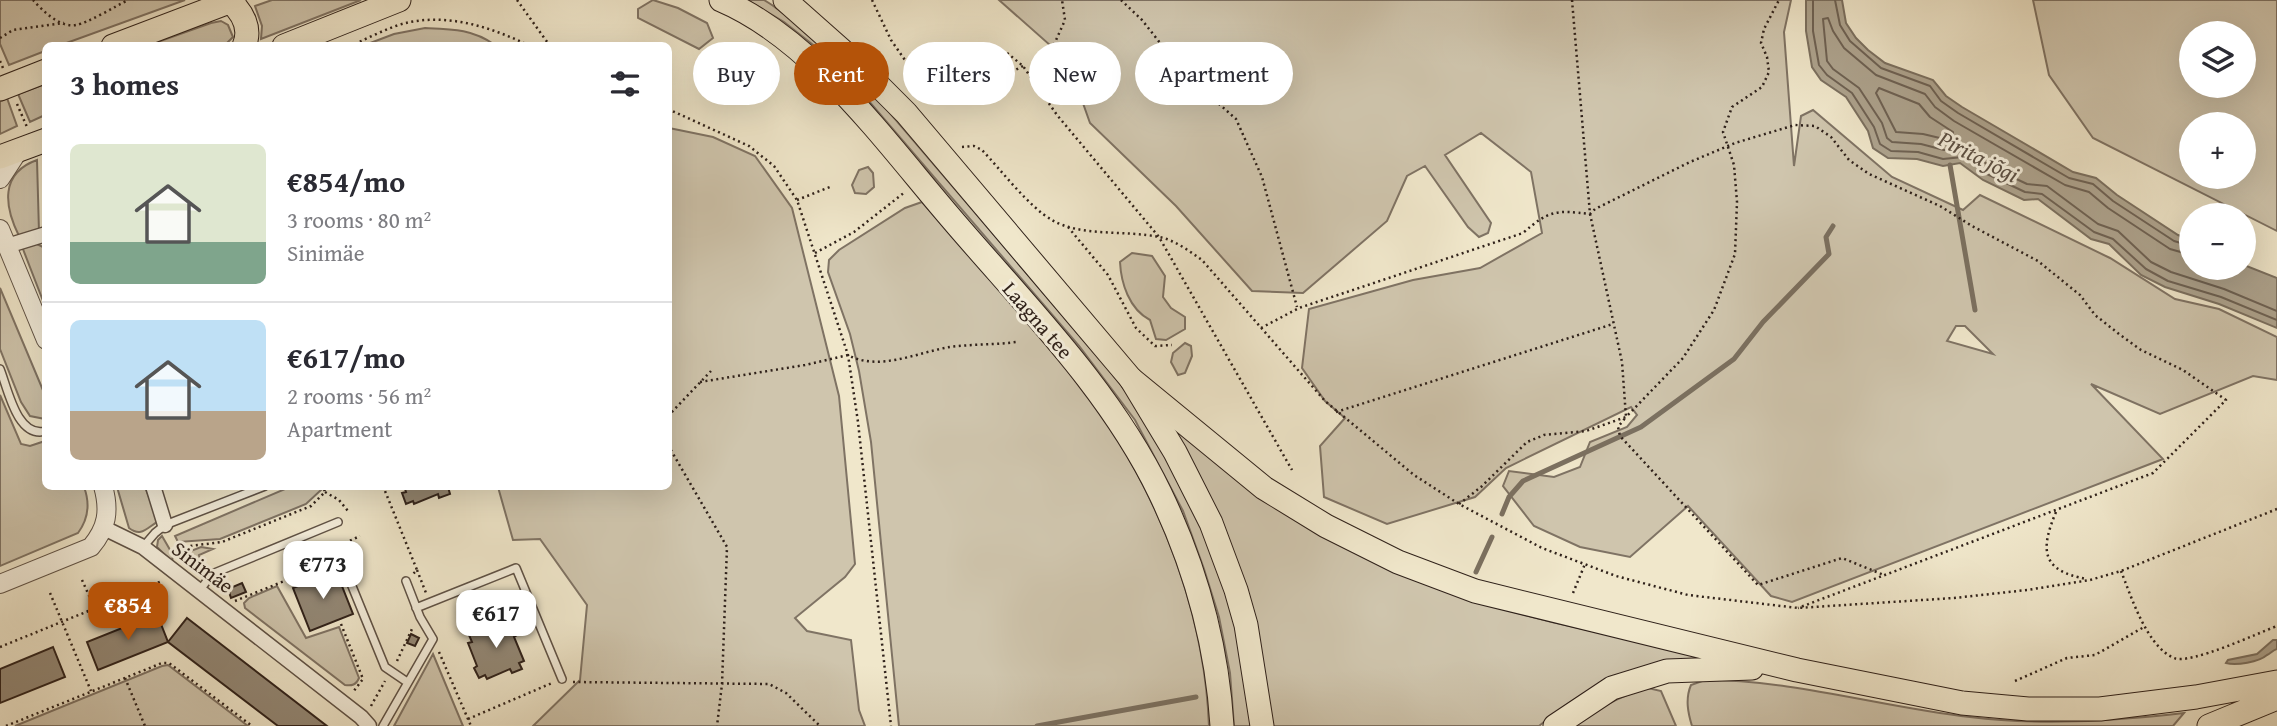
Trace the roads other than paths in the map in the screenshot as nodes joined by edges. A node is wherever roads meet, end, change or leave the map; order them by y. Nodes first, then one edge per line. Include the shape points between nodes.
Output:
1 (399, 0) edge
2 (721, 0) edge
3 (785, 0) edge
4 (232, 1) edge
5 (124, 42) edge
6 (246, 42) edge
7 (294, 42) edge
8 (42, 72) edge
9 (3, 81) edge
10 (29, 151) edge
11 (0, 179) edge
12 (42, 234) edge
13 (2, 235) edge
14 (42, 330) edge
15 (0, 369) edge
16 (1131, 379) junction
17 (42, 432) edge
18 (104, 490) edge
19 (154, 490) edge
20 (255, 490) edge
21 (338, 522) dead end
22 (165, 526) junction
23 (104, 528) junction
24 (143, 547) junction
25 (336, 547) road end
26 (406, 581) road end
27 (0, 584) edge
28 (200, 590) junction
29 (416, 608) junction
30 (1797, 670) junction
31 (558, 680) road end
32 (407, 682) junction
33 (2277, 682) edge
34 (2277, 698) edge
35 (2218, 724) edge
36 (369, 726) edge
37 (383, 726) edge
38 (1222, 726) edge
39 (1262, 726) edge
40 (1555, 726) edge

1 - 7 main road
2 - 38 main road, Laagna tee via 790,41 835,83 1071,357 1109,408 1159,491 1191,568 1215,657
3 - 16 main road, Laagna tee via 906,113
4 - 5 main road
4 - 6 main road via 242,11
8 - 9 main road
10 - 11 street
12 - 13 street
13 - 14 street
15 - 17 lane via 19,419 28,430
16 - 30 main road via 1264,488 1398,562 1475,591
16 - 39 main road, Laagna tee via 1175,452 1228,568 1246,625
18 - 23 street via 108,510
19 - 22 street
20 - 22 lane
21 - 28 lane via 212,574
22 - 24 lane
23 - 24 street, Sinimäe
23 - 27 street via 91,547
24 - 28 street, Sinimäe
25 - 32 lane via 385,667
26 - 29 lane
28 - 36 street, Sinimäe
29 - 31 lane via 516,568
29 - 32 lane via 433,639
30 - 33 main road via 1962,703 2028,709 2100,709
30 - 40 main road via 1730,667 1667,671 1612,688
32 - 37 lane
34 - 35 main road

